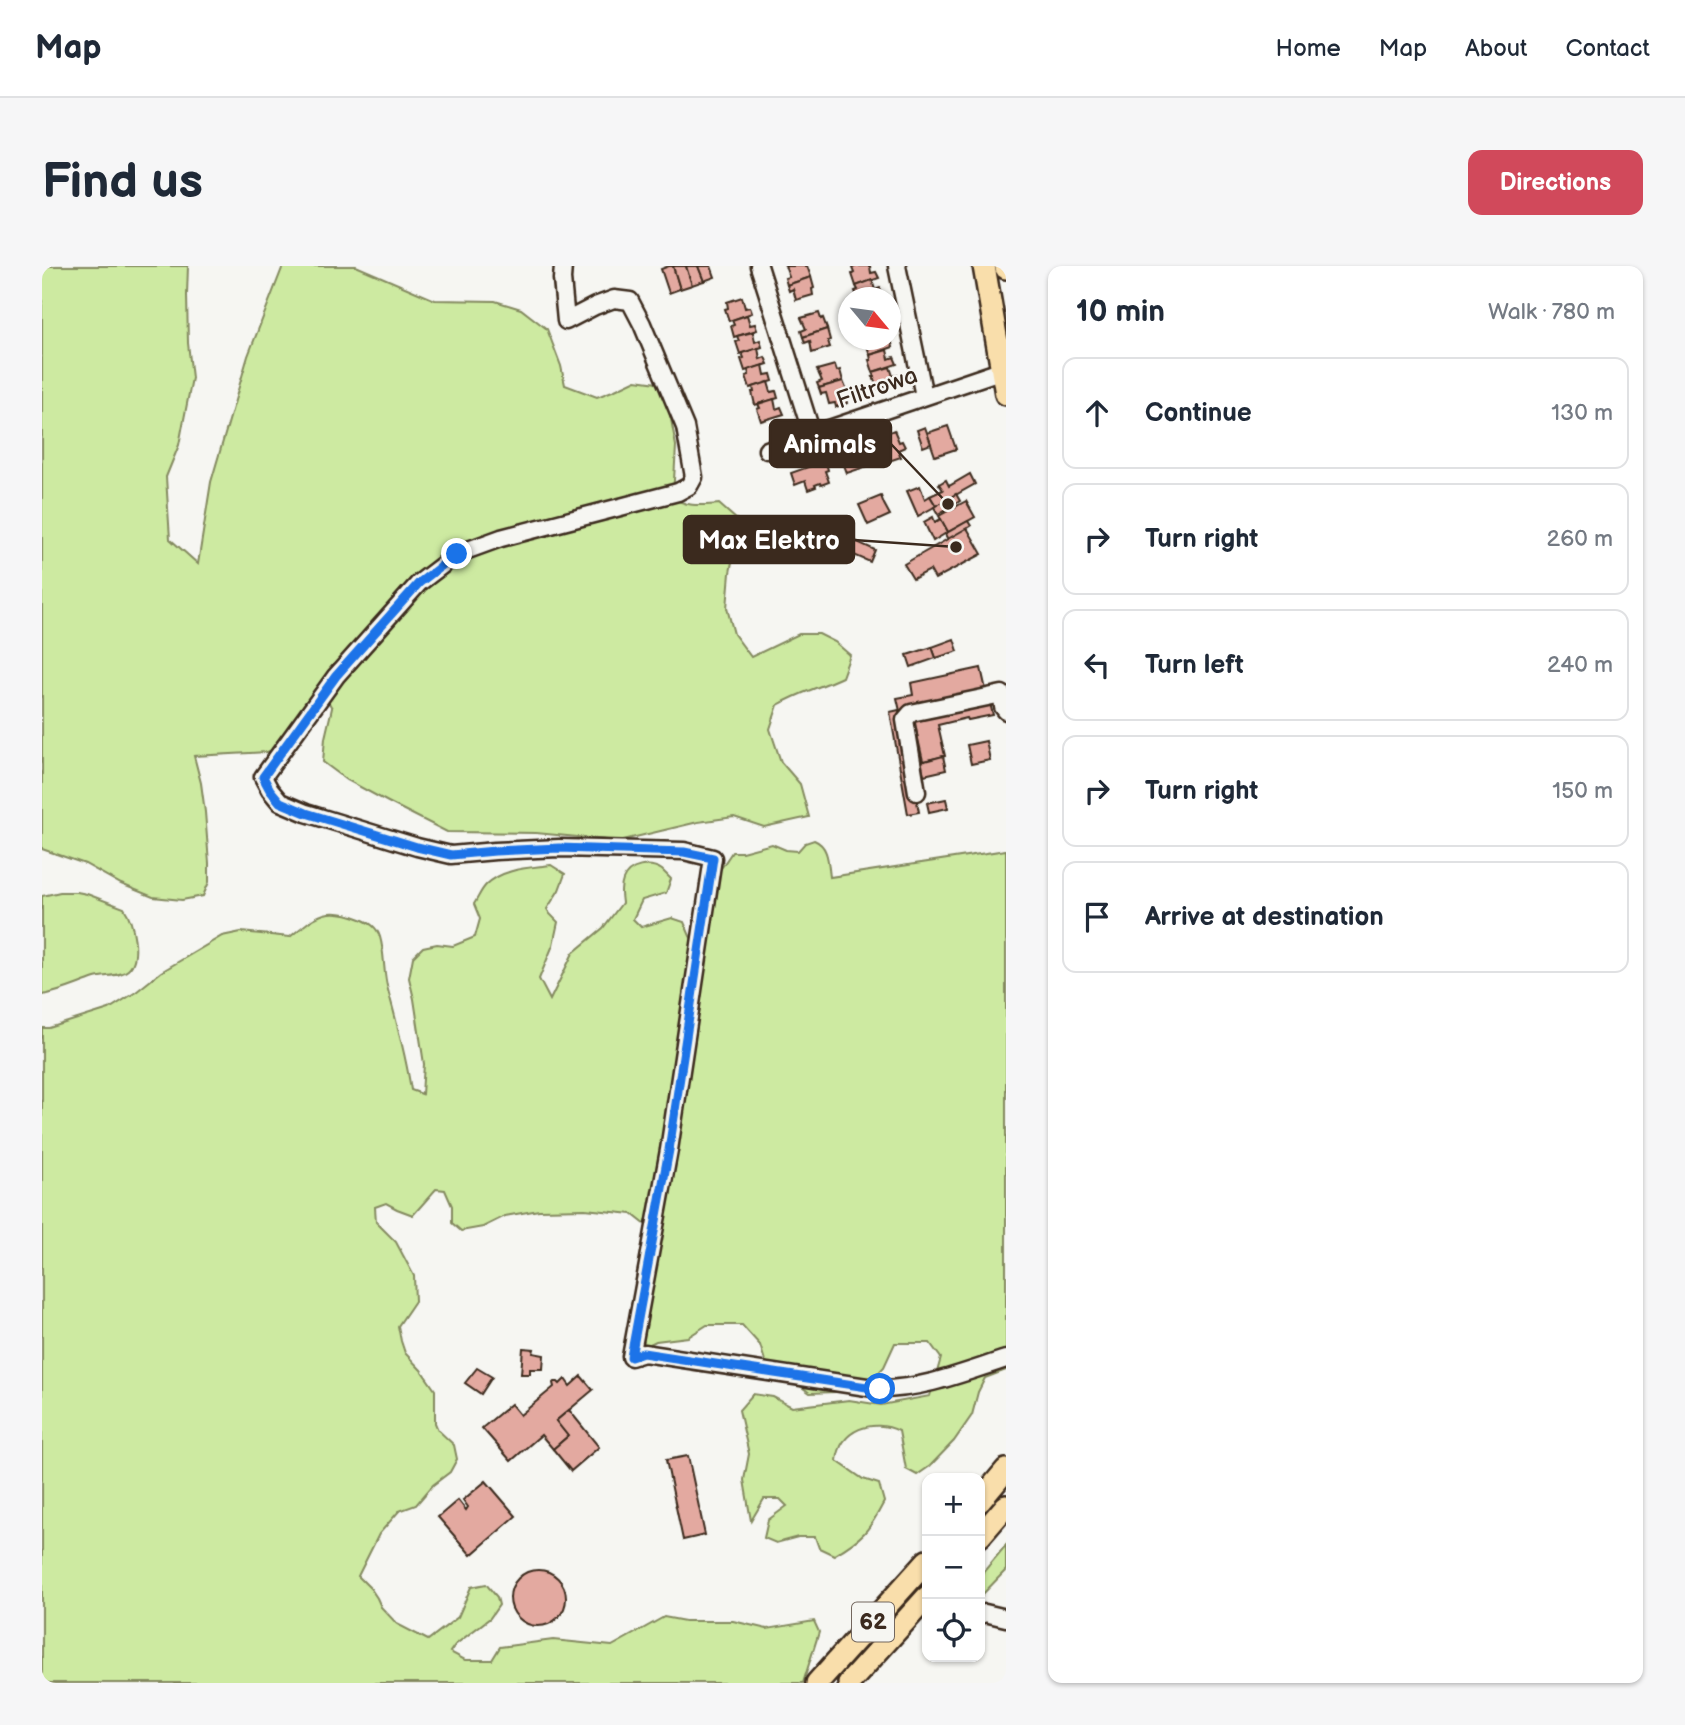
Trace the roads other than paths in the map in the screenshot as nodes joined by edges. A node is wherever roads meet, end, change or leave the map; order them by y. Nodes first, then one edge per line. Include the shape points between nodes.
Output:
1 (563, 266) edge
2 (759, 266) edge
3 (897, 266) edge
4 (984, 266) edge
5 (1004, 370) edge
6 (1006, 394) edge
7 (924, 396) junction
8 (812, 434) junction
9 (767, 450) dead end
10 (1006, 710) edge
11 (917, 792) dead end
12 (1006, 1359) edge
13 (1006, 1470) edge
14 (985, 1495) edge
15 (1006, 1506) edge
16 (985, 1530) edge
17 (922, 1567) edge
18 (925, 1599) edge
19 (985, 1613) edge
20 (1006, 1618) edge
21 (817, 1683) edge
22 (849, 1683) edge

1 - 12 street via 566,321 614,299 630,301 685,427 694,477 690,486 457,554 419,583 336,676 263,777 280,802 306,813 451,855 559,848 684,852 713,858 669,1150 631,1357 643,1353 880,1389 922,1385
2 - 8 street
3 - 7 street
4 - 5 main road
5 - 6 main road
5 - 7 street, Filtrowa
7 - 8 street, Filtrowa
8 - 9 street, Filtrowa
10 - 11 street via 1002,694 908,715 905,720
13 - 14 main road
15 - 16 main road
17 - 21 main road, 62
18 - 22 main road, 62
19 - 20 street

